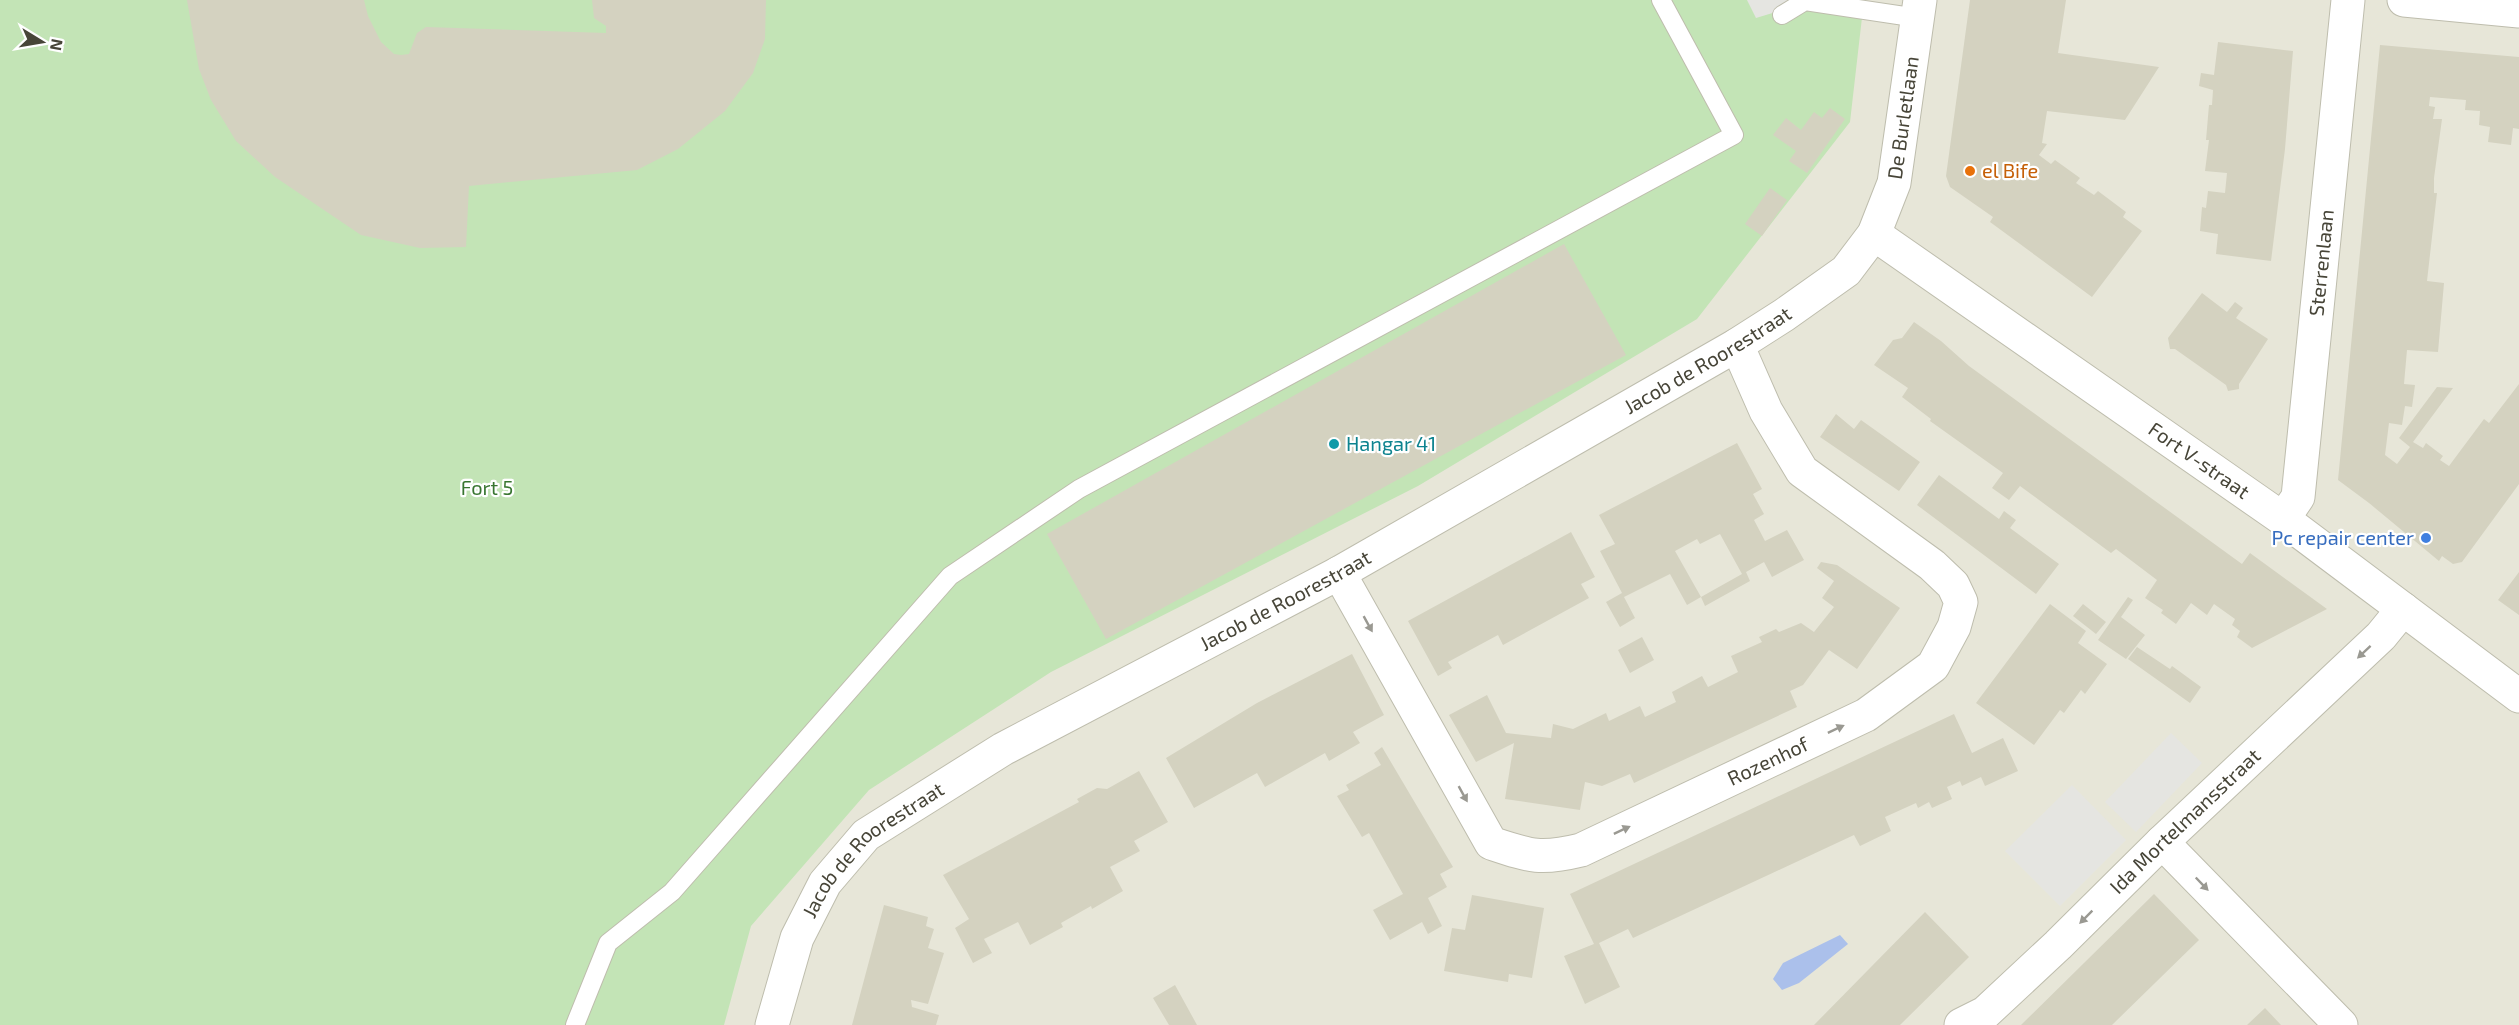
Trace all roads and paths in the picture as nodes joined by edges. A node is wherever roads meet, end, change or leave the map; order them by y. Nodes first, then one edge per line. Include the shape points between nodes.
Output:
1 (1661, 0) edge
2 (2348, 0) edge
3 (2404, 0) edge
4 (1919, 9) edge
5 (2519, 11) edge
6 (1782, 15) dead end
7 (1874, 234) junction
8 (1737, 345) junction
9 (2283, 519) junction
10 (1339, 573) junction
11 (2403, 609) junction
12 (2519, 696) edge
13 (2162, 842) junction
14 (575, 1025) edge
15 (772, 1025) edge
16 (1961, 1025) edge
17 (2341, 1025) edge

1 - 14 lane via 1734,135 1079,489 950,576 672,892 608,943
2 - 9 street, Sterrenlaan via 2298,497
3 - 5 street
4 - 6 lane via 1805,1
4 - 7 street, De Burletlaan via 1894,183
7 - 8 street, Jacob de Roorestraat via 1846,271
7 - 9 street, Fort V-straat
8 - 10 street, Jacob de Roorestraat
10 -> 8 street, Rozenhof via 1491,843 1529,856 1556,856 1581,850 1866,715 1933,666 1954,627 1961,602 1953,585 1932,565 1802,471 1766,411
9 - 11 street, Fort V-straat
10 - 15 street, Jacob de Roorestraat via 1003,748 866,835 825,882 797,938
11 - 12 street, Fort V-straat
11 -> 13 street, Ida Mortelmansstraat via 2381,636
13 -> 16 street, Ida Mortelmansstraat via 1984,1013
13 -> 17 street

